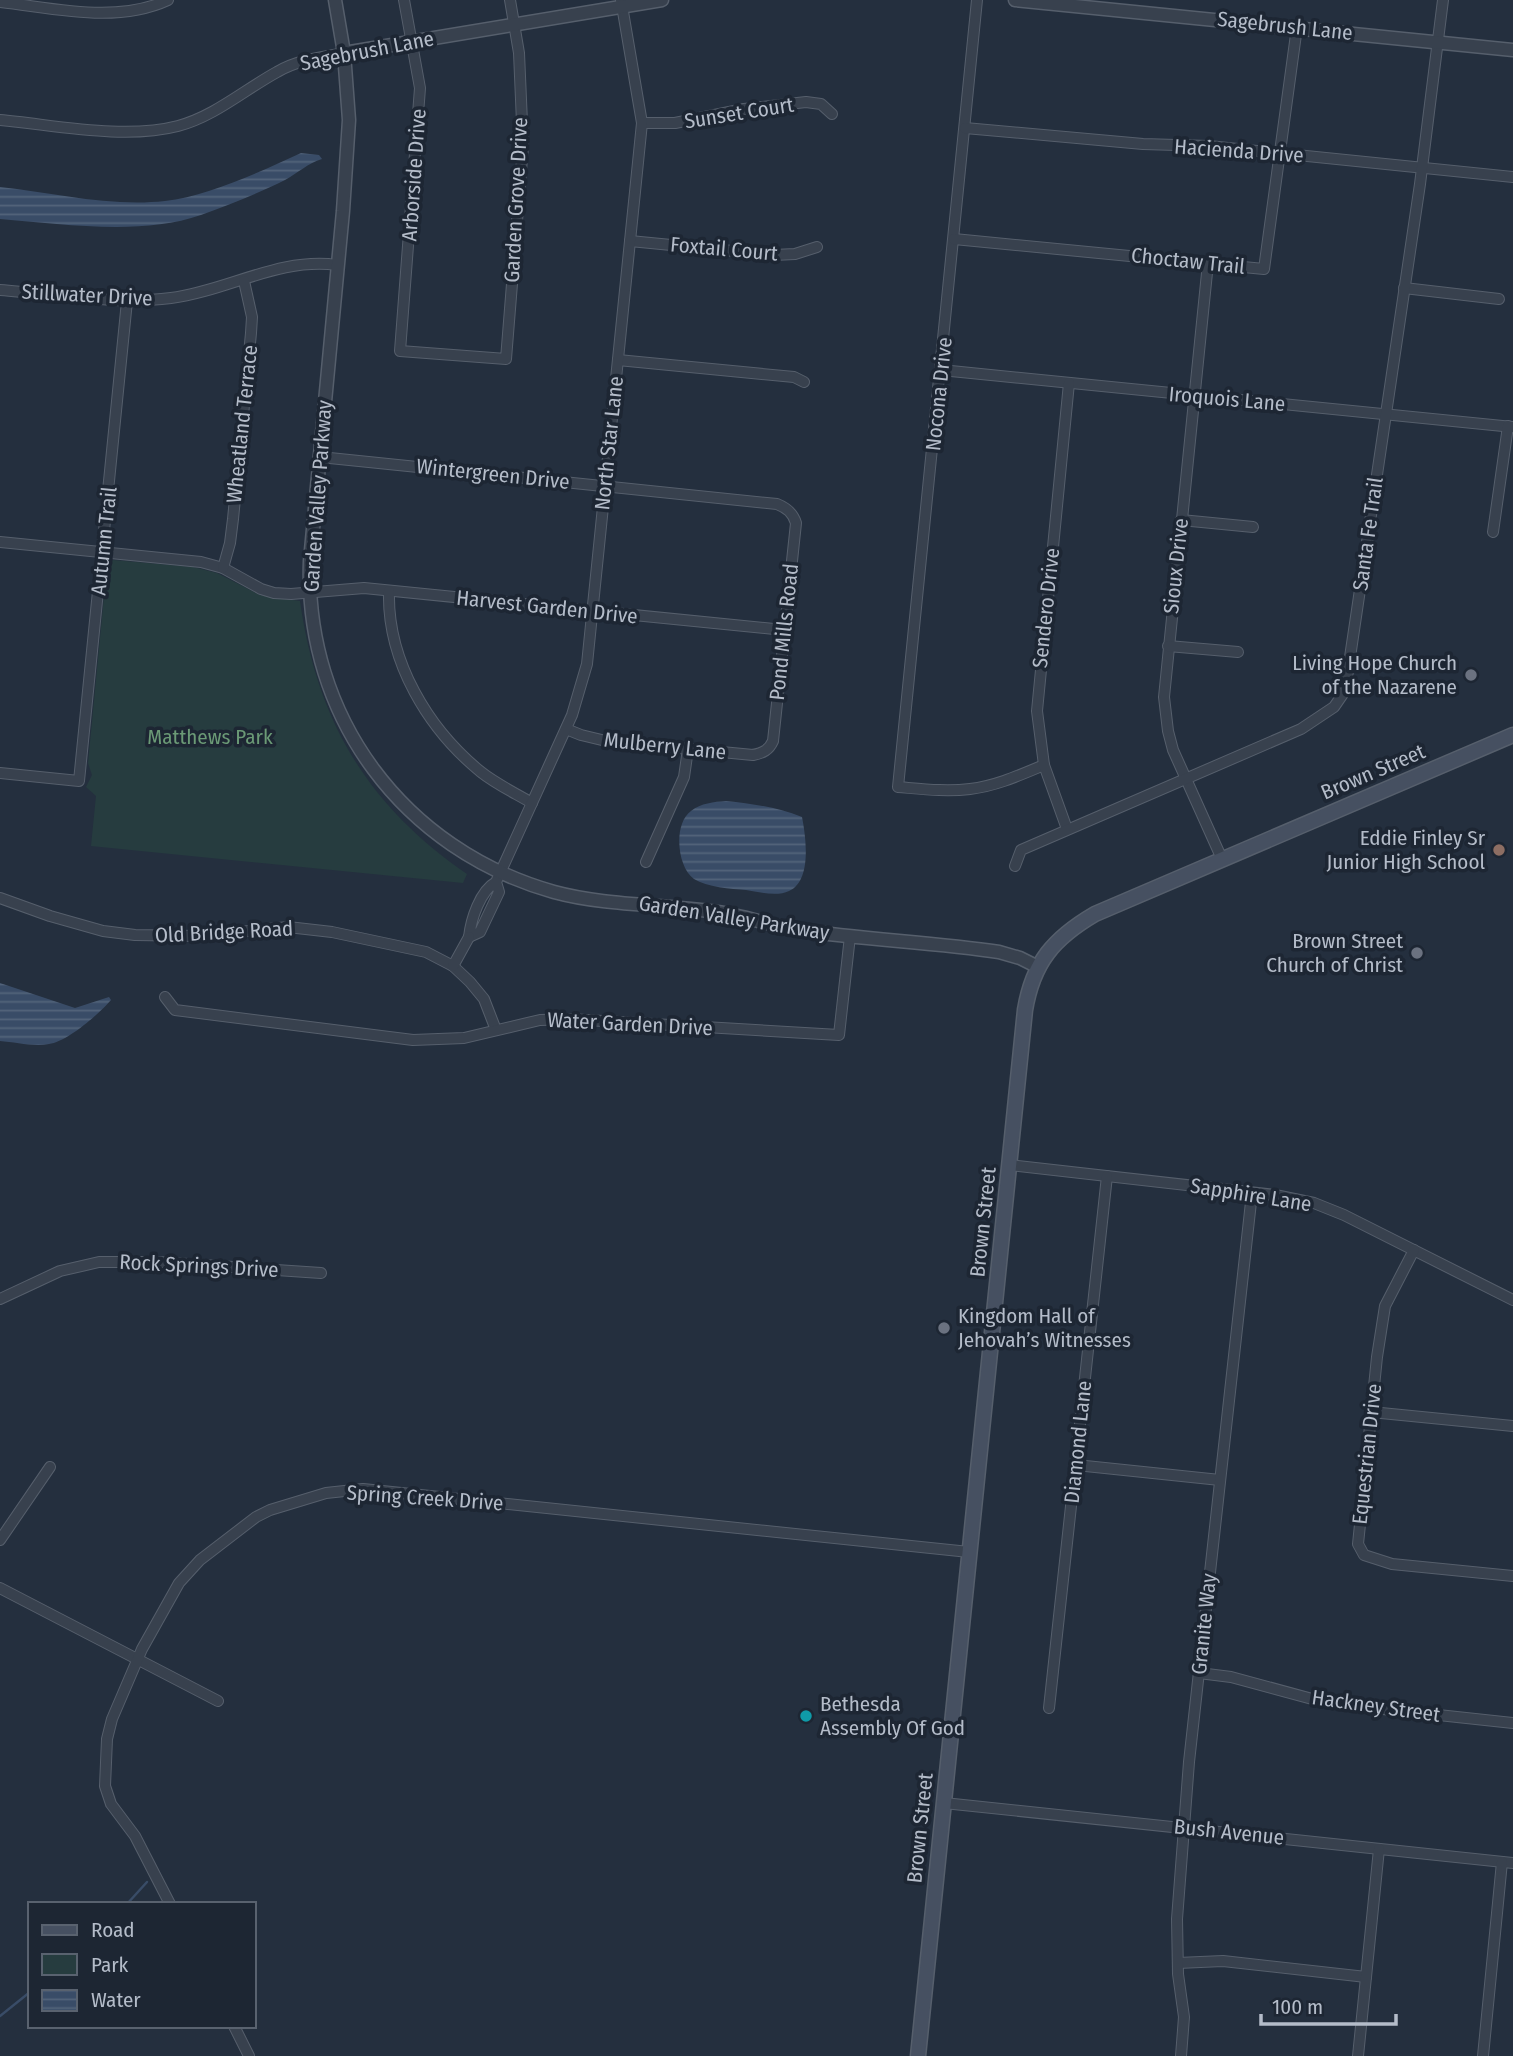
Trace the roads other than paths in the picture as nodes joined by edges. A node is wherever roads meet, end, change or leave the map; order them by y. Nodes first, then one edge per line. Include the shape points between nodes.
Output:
1 (168, 0) edge
2 (334, 0) edge
3 (404, 0) edge
4 (510, 0) edge
5 (663, 0) edge
6 (977, 0) edge
7 (1015, 0) edge
8 (1443, 0) edge
9 (0, 2) edge
10 (622, 3) edge
11 (514, 25) junction
12 (1297, 27) junction
13 (412, 42) junction
14 (1438, 42) junction
15 (1513, 50) edge
16 (344, 53) junction
17 (832, 114) dead end
18 (0, 120) edge
19 (642, 123) junction
20 (965, 128) junction
21 (1280, 153) junction
22 (1421, 167) junction
23 (1513, 177) edge
24 (954, 239) junction
25 (630, 241) junction
26 (817, 247) dead end
27 (1208, 263) junction
28 (337, 265) junction
29 (244, 281) junction
30 (1404, 288) junction
31 (0, 291) edge
32 (1499, 299) dead end
33 (128, 300) junction
34 (400, 351) joint
35 (618, 359) junction
36 (941, 370) junction
37 (804, 382) dead end
38 (1069, 383) junction
39 (1194, 396) junction
40 (1386, 413) junction
41 (1510, 427) edge
42 (320, 457) junction
43 (605, 485) junction
44 (789, 512) joint
45 (1181, 520) junction
46 (1254, 527) dead end
47 (1493, 532) dead end
48 (0, 542) edge
49 (103, 552) junction
50 (223, 568) junction
51 (389, 591) junction
52 (310, 592) junction
53 (592, 612) junction
54 (784, 630) junction
55 (1168, 646) junction
56 (1238, 652) dead end
57 (566, 729) junction
58 (1513, 735) edge
59 (688, 749) junction
60 (765, 751) joint
61 (1044, 765) junction
62 (0, 773) edge
63 (1185, 778) junction
64 (532, 803) junction
65 (1067, 829) junction
66 (1222, 859) junction
67 (646, 862) dead end
68 (1015, 866) dead end
69 (498, 876) junction
70 (0, 898) edge
71 (850, 936) junction
72 (453, 966) junction
73 (1038, 967) junction
74 (165, 997) dead end
75 (496, 1030) junction
76 (1010, 1165) junction
77 (1107, 1176) junction
78 (1252, 1193) junction
79 (1414, 1250) junction
80 (320, 1273) dead end
81 (0, 1299) edge
82 (1513, 1300) edge
83 (1371, 1412) junction
84 (1513, 1426) edge
85 (1076, 1465) junction
86 (50, 1467) dead end
87 (1220, 1480) junction
88 (0, 1540) edge
89 (969, 1552) junction
90 (1513, 1576) edge
91 (0, 1588) edge
92 (138, 1659) junction
93 (1199, 1674) junction
94 (218, 1700) dead end
95 (1049, 1708) dead end
96 (1513, 1723) edge
97 (944, 1803) junction
98 (1185, 1827) junction
99 (1379, 1849) junction
100 (1508, 1862) edge
101 (169, 1902) edge
102 (1178, 1962) junction
103 (1366, 1977) junction
104 (235, 2028) edge
105 (249, 2056) edge
106 (918, 2056) edge
107 (1181, 2056) edge
108 (1358, 2056) edge
109 (1483, 2056) edge

1 - 9 street via 128,13
2 - 16 street, Garden Valley Parkway
3 - 13 street, Arborside Drive
4 - 11 street, Garden Grove Drive
5 - 10 street, Sagebrush Lane
6 - 20 street, Nocona Drive
7 - 12 street, Sagebrush Lane
8 - 14 street, Santa Fe Trail
10 - 11 street, Sagebrush Lane
10 - 19 street, North Star Lane
11 - 13 street, Sagebrush Lane
11 - 34 street, Garden Grove Drive via 523,146 506,359
12 - 14 street, Sagebrush Lane
12 - 21 street, Choctaw Trail
13 - 16 street, Sagebrush Lane
13 - 34 street, Arborside Drive via 420,88
14 - 15 street, Sagebrush Lane
14 - 22 street, Santa Fe Trail
16 - 18 street, Sagebrush Lane via 279,70 230,102 178,126 114,131
16 - 28 street, Garden Valley Parkway via 349,120
17 - 19 street, Sunset Court via 821,104 806,102 676,123
19 - 25 street, North Star Lane
20 - 21 street, Hacienda Drive
20 - 24 street, Nocona Drive
21 - 22 street, Hacienda Drive
21 - 27 street, Choctaw Trail via 1264,269
22 - 23 street, Hacienda Drive
22 - 30 street, Santa Fe Trail
24 - 27 street, Choctaw Trail
24 - 36 street, Nocona Drive
25 - 26 street, Foxtail Court via 774,255
25 - 35 street, North Star Lane
27 - 39 street, Sioux Drive
28 - 29 street, Stillwater Drive via 294,265
28 - 42 street, Garden Valley Parkway
29 - 33 street, Stillwater Drive via 171,298
29 - 50 street, Wheatland Terrace via 251,333 233,519
30 - 32 street
30 - 40 street, Santa Fe Trail
31 - 33 street, Stillwater Drive
33 - 49 street, Autumn Trail
35 - 37 street via 794,377
35 - 43 street, North Star Lane
36 - 38 street, Iroquois Lane
36 - 61 street, Nocona Drive via 898,788 970,789
38 - 39 street, Iroquois Lane
38 - 61 street, Sendero Drive via 1038,684
39 - 40 street, Iroquois Lane
39 - 45 street, Sioux Drive
40 - 41 street, Iroquois Lane
40 - 63 street, Santa Fe Trail via 1345,691 1334,707 1301,729
41 - 47 street
42 - 43 street, Wintergreen Drive
42 - 52 street, Garden Valley Parkway
43 - 44 street, Wintergreen Drive via 777,505
43 - 53 street, North Star Lane
44 - 54 street, Pond Mills Road via 796,523
45 - 46 street
45 - 55 street, Sioux Drive
48 - 49 street, Harvest Garden Drive
49 - 50 street, Harvest Garden Drive
49 - 62 street, Autumn Trail via 79,781
50 - 52 street, Harvest Garden Drive via 274,593
51 - 52 street, Harvest Garden Drive via 348,588
51 - 53 street, Harvest Garden Drive
51 - 64 street via 398,656 435,724 482,772
52 - 69 street, Garden Valley Parkway via 314,633 329,687 371,769 424,824
53 - 54 street, Harvest Garden Drive
53 - 57 street, North Star Lane via 585,674
54 - 60 street, Pond Mills Road via 773,741
55 - 56 street
55 - 63 street, Sioux Drive via 1165,715
57 - 59 street, Mulberry Lane via 606,741
57 - 64 street, North Star Lane
58 - 66 main road, Brown Street
59 - 60 street, Mulberry Lane via 753,755
59 - 67 street via 684,777
61 - 65 street, Sendero Drive
63 - 65 street, Santa Fe Trail
63 - 66 street, Sioux Drive
64 - 69 street, North Star Lane
65 - 68 street, Santa Fe Trail via 1021,850
66 - 73 main road, Brown Street via 1079,923
69 - 71 street, Garden Valley Parkway via 573,896 719,912
69 - 72 street, North Star Lane via 487,887
70 - 72 street, Old Bridge Road via 103,931 199,936 311,928 426,952
71 - 73 street, Garden Valley Parkway via 999,952
71 - 75 street, Water Garden Drive via 839,1035 569,1019
72 - 75 street, Old Bridge Road via 484,999
73 - 76 main road, Brown Street via 1025,1010
74 - 75 street, Water Garden Drive via 175,1010 413,1040 464,1038
76 - 77 street, Sapphire Lane
76 - 89 main road, Brown Street
77 - 78 street, Sapphire Lane
77 - 85 street, Diamond Lane
78 - 79 street, Sapphire Lane via 1314,1203
78 - 87 street, Granite Way
79 - 82 street, Sapphire Lane
79 - 83 street, Equestrian Drive via 1385,1306
80 - 81 street, Rock Springs Drive via 99,1262 60,1272
83 - 84 street
83 - 90 street, Equestrian Drive via 1358,1544 1364,1555 1392,1563
85 - 87 street
85 - 95 street, Diamond Lane
86 - 88 street
87 - 93 street, Granite Way
89 - 92 street, Spring Creek Drive via 346,1489 263,1513 200,1560 179,1583
89 - 97 main road, Brown Street
91 - 92 street
92 - 94 street
92 - 101 street, Spring Creek Drive via 112,1718 105,1786
93 - 96 street, Hackney Street via 1231,1677 1327,1703
93 - 98 street, Granite Way
97 - 98 street, Bush Avenue
97 - 106 main road, Brown Street
98 - 99 street, Bush Avenue
98 - 102 street, Granite Way
99 - 100 street, Bush Avenue
99 - 103 street
100 - 109 street
102 - 103 street via 1223,1961
102 - 107 street, Granite Way via 1184,2017
103 - 108 street
104 - 105 street

